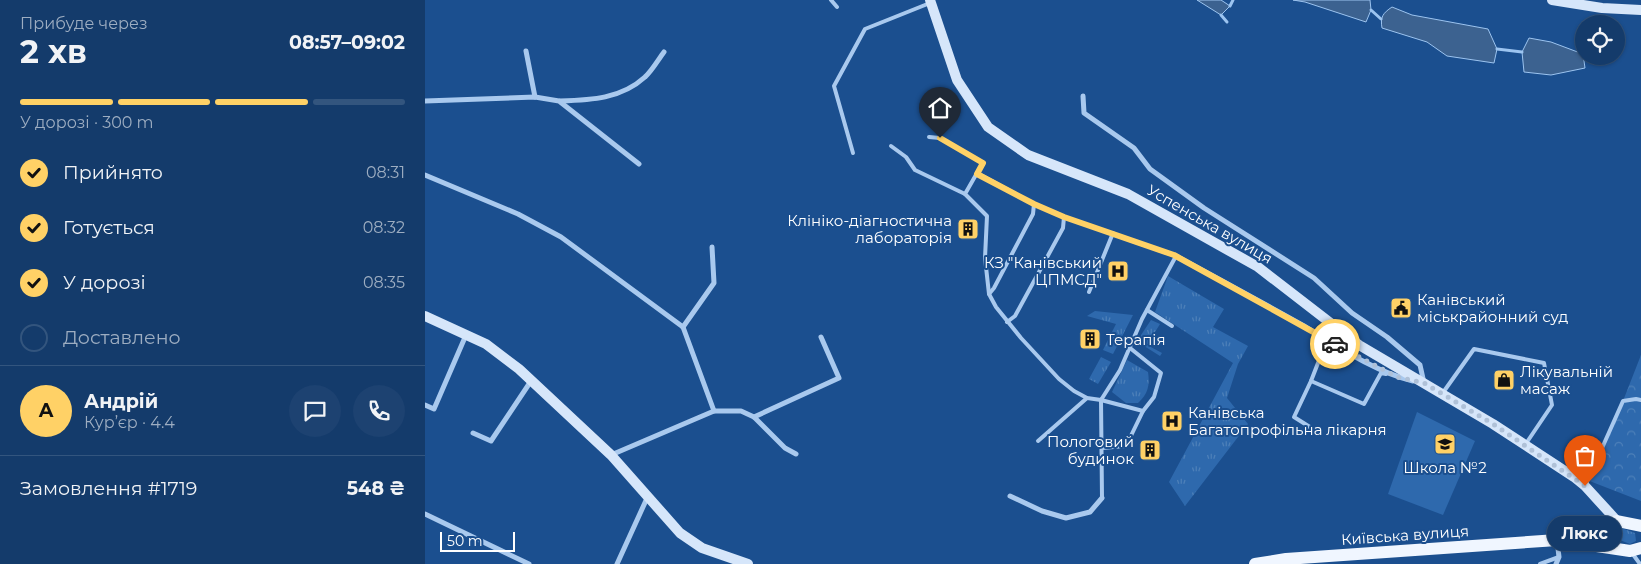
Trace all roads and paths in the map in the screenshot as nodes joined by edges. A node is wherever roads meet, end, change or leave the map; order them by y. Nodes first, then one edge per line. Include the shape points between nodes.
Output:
1 (831, 0) edge
2 (1552, 0) edge
3 (929, 1) edge
4 (1641, 5) edge
5 (837, 7) dead end
6 (1618, 8) junction
7 (1641, 10) edge
8 (526, 51) dead end
9 (664, 52) dead end
10 (1083, 96) dead end
11 (535, 97) junction
12 (425, 101) edge
13 (559, 101) junction
14 (929, 137) dead end
15 (891, 146) dead end
16 (853, 153) dead end
17 (639, 164) dead end
18 (977, 174) junction
19 (425, 175) edge
20 (965, 194) junction
21 (1034, 204) junction
22 (1064, 217) junction
23 (1113, 234) junction
24 (712, 247) dead end
25 (1176, 256) junction
26 (1089, 292) dead end
27 (989, 294) junction
28 (1147, 310) junction
29 (425, 316) edge
30 (1007, 322) junction
31 (1172, 326) dead end
32 (683, 327) junction
33 (466, 335) junction
34 (821, 337) dead end
35 (1329, 341) junction
36 (1131, 348) junction
37 (1397, 377) junction
38 (532, 380) junction
39 (1311, 381) junction
40 (1424, 383) junction
41 (1442, 394) junction
42 (1087, 398) junction
43 (1101, 400) junction
44 (1641, 400) edge
45 (425, 405) edge
46 (714, 411) junction
47 (1143, 411) junction
48 (755, 418) junction
49 (473, 433) dead end
50 (1321, 434) dead end
51 (1038, 441) dead end
52 (1525, 445) junction
53 (1102, 448) junction
54 (796, 454) dead end
55 (611, 455) junction
56 (1585, 486) junction
57 (648, 496) junction
58 (1010, 496) dead end
59 (1102, 498) joint
60 (425, 514) edge
61 (1617, 521) junction
62 (1641, 526) edge
63 (1557, 540) junction
64 (1636, 550) edge
65 (1559, 557) junction
66 (529, 564) edge
67 (617, 564) edge
68 (748, 564) edge
69 (1255, 564) edge
70 (1540, 564) edge
71 (1556, 564) edge
72 (1640, 564) edge

1 - 5 lane
2 - 6 street
3 - 16 lane via 865,29 834,86
3 - 40 street, Успенська вулиця via 957,80 988,127 1028,155 1128,194 1258,267 1359,345
4 - 6 street
6 - 7 street
8 - 11 street
9 - 13 street via 646,77 621,94
10 - 40 street via 1084,113 1134,148 1150,170 1314,278 1351,313 1387,336 1421,365
11 - 12 street
11 - 13 street
13 - 17 street
14 - 18 lane via 940,138 983,163
15 - 20 lane via 906,157 915,170
18 - 20 lane
18 - 21 lane
19 - 32 street via 518,214 561,237
20 - 27 lane via 987,216 985,258
21 - 22 lane
21 - 27 lane via 1033,214
22 - 23 lane
22 - 30 lane via 1063,228 1015,316
23 - 25 lane
23 - 26 lane
24 - 32 street via 713,283
25 - 28 lane
25 - 35 street
27 - 30 lane
28 - 31 lane
28 - 36 lane
29 - 33 street
30 - 42 lane via 1059,379
32 - 46 street
33 - 38 street via 486,344
33 - 45 street via 434,410
34 - 48 street via 839,378
35 - 37 street
35 - 39 lane
36 - 43 lane
36 - 47 lane via 1161,373 1154,396
37 - 39 lane via 1381,373 1364,404
37 - 40 street
38 - 49 street via 491,442
38 - 55 street
39 - 50 lane via 1294,417
40 - 41 street, Успенська вулиця
41 - 52 street, Успенська вулиця
41 - 52 lane via 1475,349 1544,363 1552,405
42 - 43 lane
42 - 51 lane
43 - 47 lane
43 - 53 lane
44 - 56 lane via 1623,401
46 - 48 street via 741,411
46 - 55 street
47 - 53 lane via 1126,446
48 - 54 street via 785,448
52 - 56 street, Успенська вулиця
53 - 59 lane
55 - 57 street
56 - 61 street, Успенська вулиця
57 - 67 street
57 - 68 street via 680,534 703,548
58 - 59 street via 1066,518 1090,512
60 - 66 street
61 - 62 main road
61 - 63 main road, Київська вулиця via 1583,529
63 - 64 main road, Київська вулиця
63 - 65 street
63 - 69 main road, Київська вулиця via 1286,559
64 - 72 lane
65 - 70 lane
65 - 71 street

